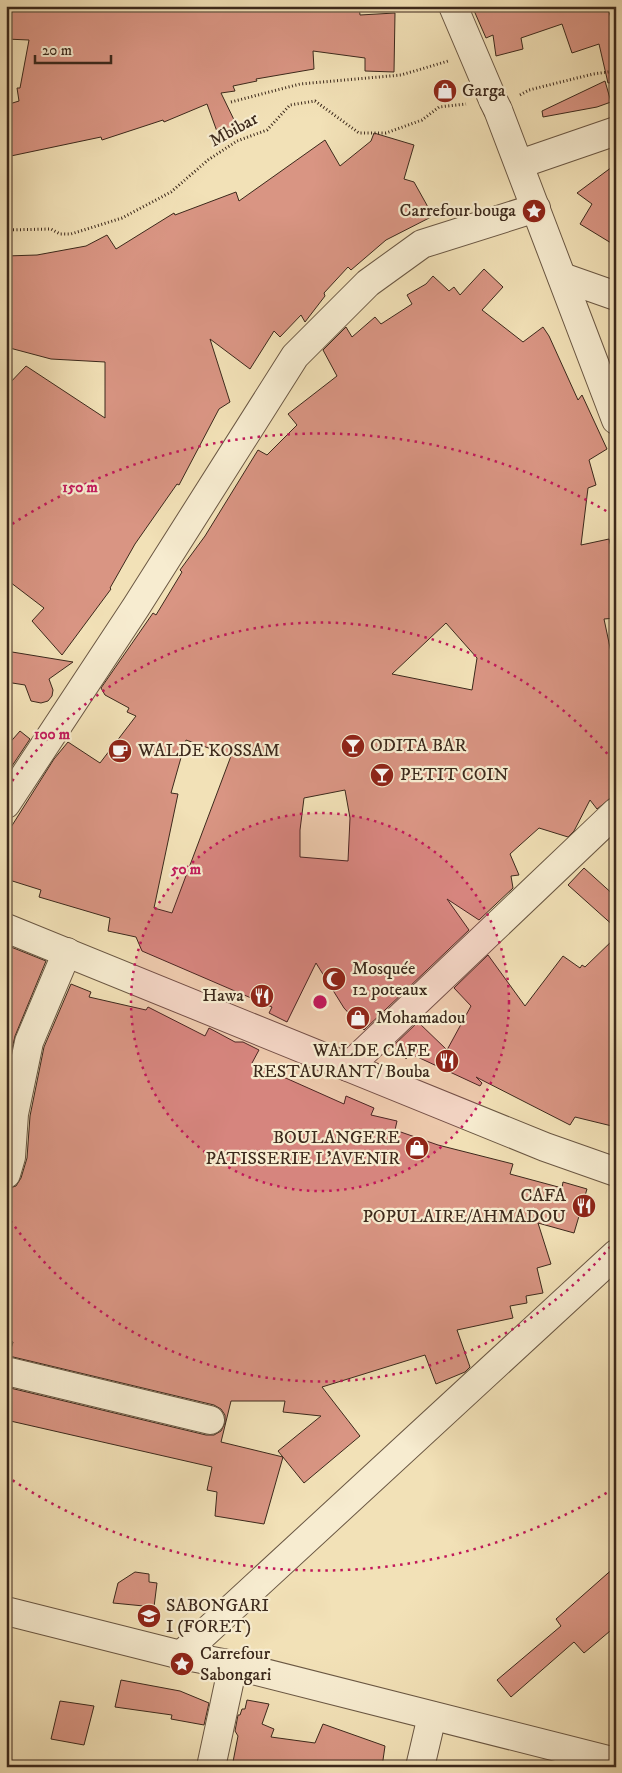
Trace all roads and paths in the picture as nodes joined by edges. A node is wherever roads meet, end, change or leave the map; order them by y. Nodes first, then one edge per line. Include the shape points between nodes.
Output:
1 (453, 6) edge
2 (473, 54) junction
3 (616, 71) edge
4 (231, 102) dead end
5 (495, 103) junction
6 (616, 131) edge
7 (520, 164) junction
8 (536, 208) junction
9 (6, 230) edge
10 (562, 277) junction
11 (616, 296) edge
12 (616, 420) edge
13 (6, 804) edge
14 (616, 812) edge
15 (6, 928) edge
16 (66, 952) junction
17 (348, 1067) junction
18 (616, 1172) edge
19 (6, 1174) edge
20 (616, 1254) edge
21 (6, 1371) edge
22 (210, 1420) dead end
23 (6, 1611) edge
24 (181, 1655) junction
25 (233, 1665) junction
26 (432, 1716) junction
27 (616, 1762) edge
28 (211, 1767) edge
29 (420, 1767) edge

1 - 2 street
2 - 4 path via 401,75 300,84
2 - 5 street
3 - 5 path, Mbibar via 529,90
5 - 7 street
5 - 9 path, Mbibar via 439,107 422,120 386,132 359,133 315,101 290,105 266,130 237,141 208,160 171,192 122,218 71,234 60,234 51,229
6 - 7 street
7 - 8 street
8 - 10 street
8 - 13 street via 422,244 368,282 295,356
10 - 11 street
10 - 12 street
14 - 17 street
15 - 16 street
16 - 17 street
16 - 19 street via 29,1042
17 - 18 street via 545,1147
20 - 24 street
21 - 22 street
23 - 24 street
24 - 25 street
25 - 26 street
25 - 28 street
26 - 27 street
26 - 29 street

